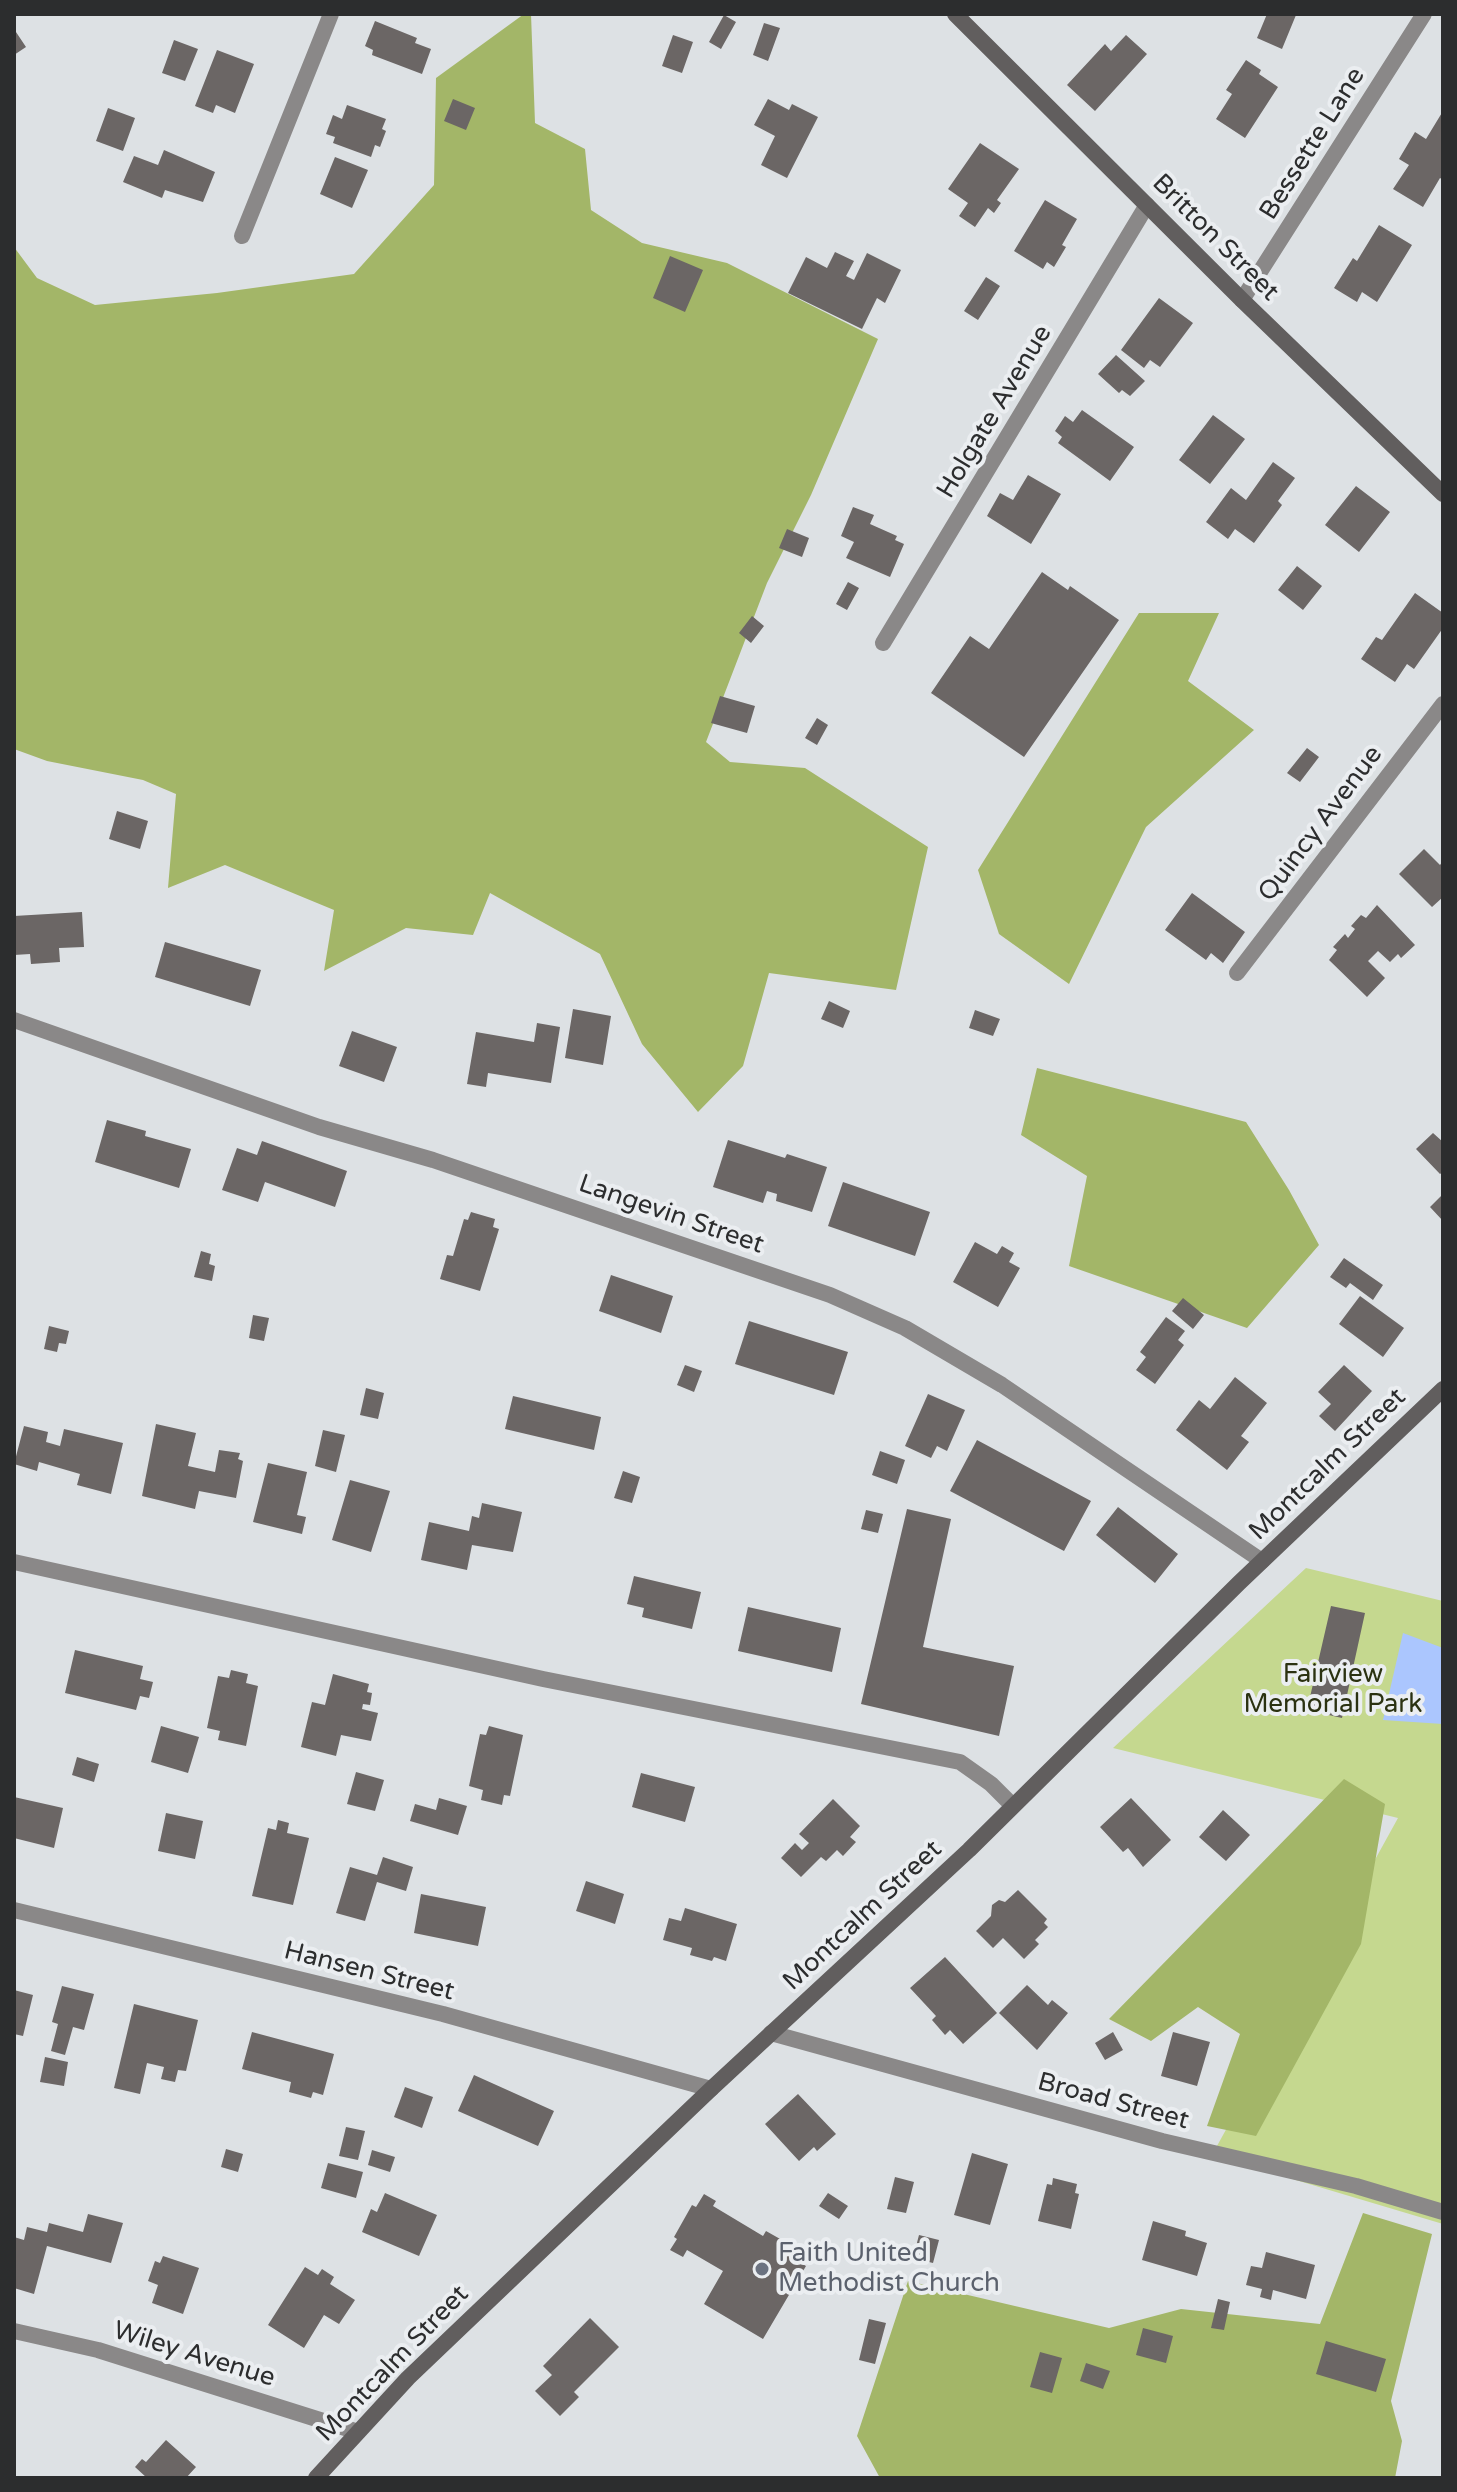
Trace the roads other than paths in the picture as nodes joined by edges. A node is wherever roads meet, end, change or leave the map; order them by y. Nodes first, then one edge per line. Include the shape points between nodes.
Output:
1 (331, 14) edge
2 (955, 14) edge
3 (1424, 14) edge
4 (1147, 205) junction
5 (242, 236) dead end
6 (1242, 300) junction
7 (1443, 494) edge
8 (883, 643) dead end
9 (1443, 704) edge
10 (1237, 973) dead end
11 (14, 1020) edge
12 (1443, 1389) edge
13 (1262, 1561) junction
14 (14, 1562) edge
15 (1013, 1806) junction
16 (14, 1910) edge
17 (771, 2033) junction
18 (711, 2089) junction
19 (1443, 2212) edge
20 (14, 2331) edge
21 (358, 2432) junction
22 (316, 2478) edge

1 - 5 street
2 - 4 main road, Britton Street
3 - 6 street, Bessette Lane
4 - 6 main road, Britton Street
4 - 8 street, Holgate Avenue
6 - 7 main road, Britton Street
9 - 10 street, Quincy Avenue
11 - 13 street, Langevin Street via 843,1300 905,1328 1002,1385
12 - 13 main road, Montcalm Street
13 - 15 main road, Montcalm Street
14 - 15 street via 543,1679 960,1762
15 - 17 main road, Montcalm Street
16 - 18 street, Hansen Street via 443,2014
17 - 18 main road, Montcalm Street
17 - 19 street, Broad Street
18 - 21 main road, Montcalm Street
20 - 21 street, Wiley Avenue via 98,2350
21 - 22 main road, Montcalm Street

